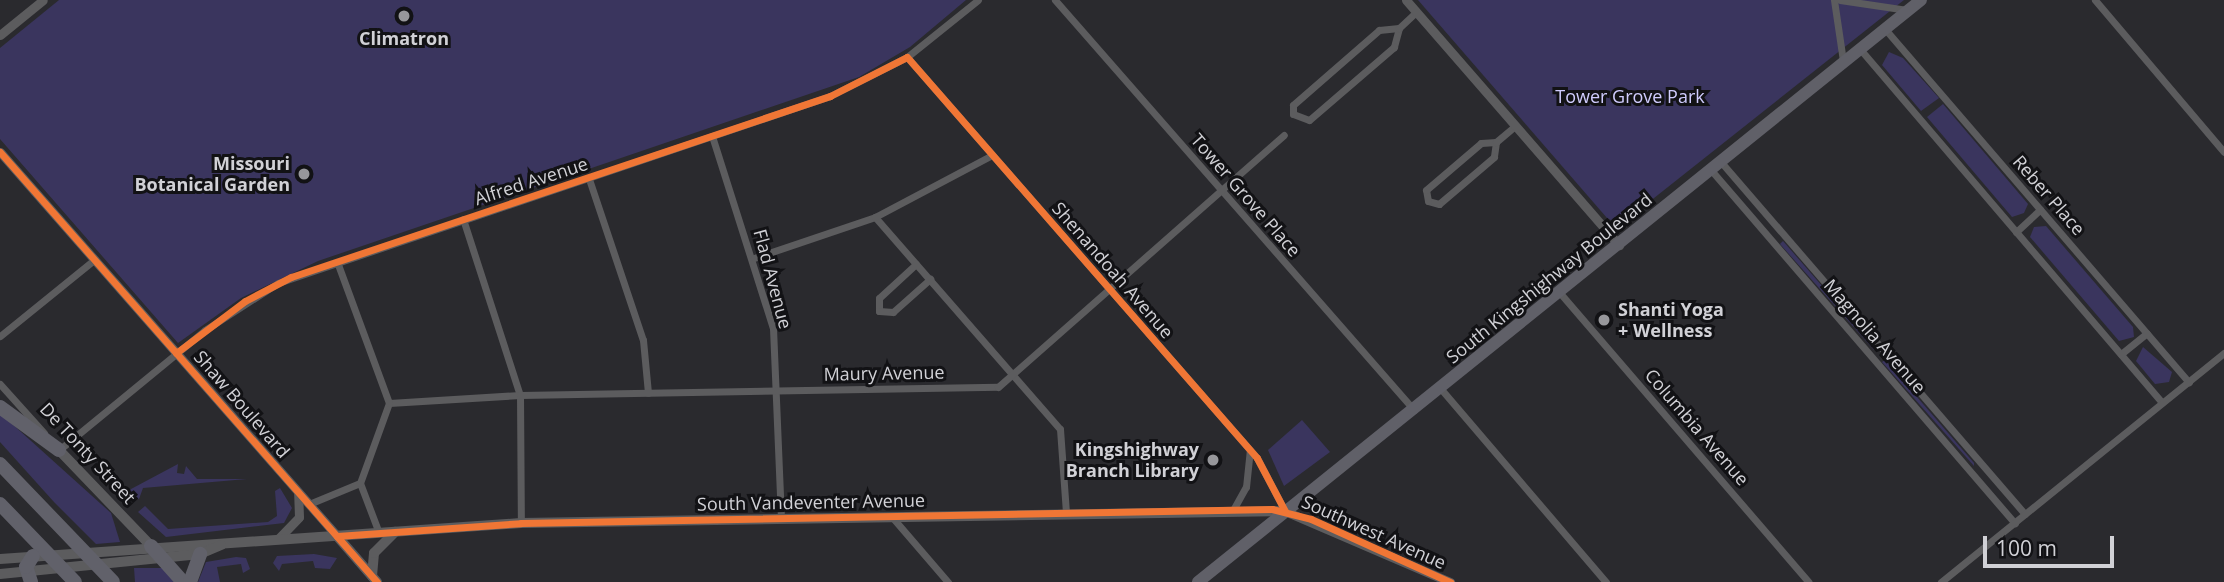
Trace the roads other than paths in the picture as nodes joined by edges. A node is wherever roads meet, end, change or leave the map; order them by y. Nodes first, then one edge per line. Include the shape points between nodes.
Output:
1 (43, 0) edge
2 (978, 0) edge
3 (1055, 0) edge
4 (1406, 0) edge
5 (1833, 0) edge
6 (1840, 0) edge
7 (1921, 0) edge
8 (2095, 0) edge
9 (1908, 10) junction
10 (1416, 12) junction
11 (1399, 28) junction
12 (1885, 29) junction
13 (0, 35) edge
14 (1860, 49) junction
15 (906, 57) junction
16 (1842, 63) junction
17 (1515, 126) junction
18 (1284, 135) dead end
19 (712, 136) junction
20 (1496, 142) junction
21 (0, 152) edge
22 (2224, 152) edge
23 (992, 155) junction
24 (1716, 166) junction
25 (589, 179) junction
26 (1221, 190) junction
27 (2040, 209) junction
28 (875, 217) junction
29 (463, 219) junction
30 (2016, 232) junction
31 (1619, 245) junction
32 (754, 258) junction
33 (95, 259) junction
34 (337, 262) junction
35 (916, 264) junction
36 (930, 279) junction
37 (1109, 289) junction
38 (1560, 293) junction
39 (2147, 333) junction
40 (0, 336) edge
41 (1883, 350) junction
42 (176, 353) junction
43 (2224, 353) edge
44 (2121, 354) junction
45 (1874, 359) junction
46 (1014, 373) junction
47 (2189, 382) junction
48 (0, 384) edge
49 (1441, 388) junction
50 (776, 390) junction
51 (648, 393) junction
52 (520, 395) junction
53 (389, 403) junction
54 (2162, 403) junction
55 (0, 407) edge
56 (1414, 410) junction
57 (59, 450) junction
58 (1250, 450) junction
59 (0, 464) edge
60 (360, 483) junction
61 (297, 491) junction
62 (0, 504) edge
63 (309, 504) junction
64 (1233, 510) junction
65 (1285, 511) junction
66 (1066, 513) junction
67 (2025, 514) junction
68 (891, 517) junction
69 (781, 519) junction
70 (128, 521) junction
71 (522, 523) junction
72 (2015, 523) junction
73 (395, 532) junction
74 (379, 533) junction
75 (337, 536) junction
76 (278, 540) junction
77 (224, 544) junction
78 (151, 546) junction
79 (122, 549) junction
80 (200, 554) junction
81 (33, 556) junction
82 (162, 558) junction
83 (0, 559) edge
84 (104, 564) junction
85 (0, 574) edge
86 (29, 577) edge
87 (374, 579) edge
88 (75, 582) edge
89 (113, 582) edge
90 (183, 582) edge
91 (190, 582) edge
92 (948, 582) edge
93 (1198, 582) edge
94 (1450, 582) edge
95 (1606, 582) edge
96 (1809, 582) edge
97 (1941, 582) edge

1 - 13 street
2 - 15 street, Alfred Avenue
3 - 26 street, Tower Grove Place
4 - 10 street
5 - 16 street
6 - 9 street
7 - 9 main road, South Kingshighway Boulevard
8 - 22 street
9 - 12 main road, South Kingshighway Boulevard
10 - 11 street
10 - 17 street
11 - 11 street via 1379,30 1293,105 1293,114 1309,120 1395,47
12 - 14 main road, South Kingshighway Boulevard
12 - 27 street, Reber Place
14 - 16 main road, South Kingshighway Boulevard
14 - 30 street
15 - 19 street, Alfred Avenue via 839,92
15 - 23 street, Shenandoah Avenue
16 - 24 main road, South Kingshighway Boulevard
17 - 20 street
17 - 31 street
18 - 26 street, Maury Avenue
19 - 25 street, Alfred Avenue
19 - 32 street, Flad Avenue
20 - 20 street via 1484,141 1426,190 1428,201 1439,204 1494,157
21 - 33 street, Shaw Boulevard
23 - 28 street
23 - 37 street, Shenandoah Avenue
24 - 31 main road, South Kingshighway Boulevard
24 - 41 street, Magnolia Avenue
24 - 45 street, Magnolia Avenue
25 - 29 street, Alfred Avenue
25 - 51 street via 643,341
26 - 37 street, Maury Avenue
26 - 56 street, Tower Grove Place
27 - 30 street
27 - 39 street, Reber Place
28 - 32 street
28 - 35 street
29 - 34 street, Alfred Avenue
29 - 52 street
30 - 44 street
31 - 38 main road, South Kingshighway Boulevard
32 - 50 street, Flad Avenue via 774,328
33 - 40 street
33 - 42 street, Shaw Boulevard
34 - 42 street, Alfred Avenue via 261,291
34 - 53 street
35 - 36 street
35 - 36 street via 880,298 879,311 893,312
36 - 46 street
37 - 46 street, Maury Avenue
37 - 58 street, Shenandoah Avenue
38 - 49 main road, South Kingshighway Boulevard
38 - 96 street, Columbia Avenue
39 - 44 street
39 - 47 street, Reber Place
41 - 45 street
41 - 67 street, Magnolia Avenue
42 - 57 street, Alfred Avenue
42 - 61 street, Shaw Boulevard
43 - 47 street
44 - 54 street
45 - 72 street, Magnolia Avenue
46 - 50 street, Maury Avenue via 998,387
46 - 66 street via 1063,435
47 - 54 street
48 - 57 street, De Tonty Street
49 - 56 main road, South Kingshighway Boulevard
49 - 95 street
50 - 51 street, Maury Avenue
50 - 69 street, Flad Avenue
51 - 52 street, Maury Avenue
52 - 53 street, Maury Avenue
52 - 71 street
53 - 60 street
54 - 67 street
55 - 57 highway
56 - 65 main road, South Kingshighway Boulevard
57 - 70 main road, De Tonty Street
58 - 64 street via 1246,487
58 - 65 street, Shenandoah Avenue
59 - 89 highway
60 - 63 street
60 - 74 street
61 - 63 street, Shaw Boulevard
61 - 76 street via 299,517
62 - 88 highway
63 - 75 street, Shaw Boulevard
64 - 65 main road, South Vandeventer Avenue
64 - 66 main road, South Vandeventer Avenue
65 - 93 main road, South Kingshighway Boulevard
65 - 94 street, Southwest Avenue
66 - 68 main road, South Vandeventer Avenue
67 - 72 street
68 - 69 main road, South Vandeventer Avenue
68 - 92 street
69 - 71 main road, South Vandeventer Avenue
70 - 78 main road, De Tonty Street
70 - 79 main road via 128,540
71 - 73 main road, South Vandeventer Avenue
72 - 97 street
73 - 74 main road, South Vandeventer Avenue
73 - 87 main road via 374,552
74 - 75 main road, South Vandeventer Avenue
75 - 76 main road, South Vandeventer Avenue
75 - 87 main road, Shaw Boulevard
76 - 77 main road, South Vandeventer Avenue
77 - 78 main road, South Vandeventer Avenue
77 - 80 main road, South Vandeventer Avenue
78 - 79 main road, South Vandeventer Avenue
78 - 82 highway
79 - 81 main road, South Vandeventer Avenue
79 - 84 main road
80 - 82 main road, South Vandeventer Avenue
80 - 91 highway
81 - 83 main road, South Vandeventer Avenue
81 - 86 highway
82 - 84 main road, South Vandeventer Avenue
82 - 90 highway
84 - 86 main road, South Vandeventer Avenue
85 - 86 main road, South Vandeventer Avenue

